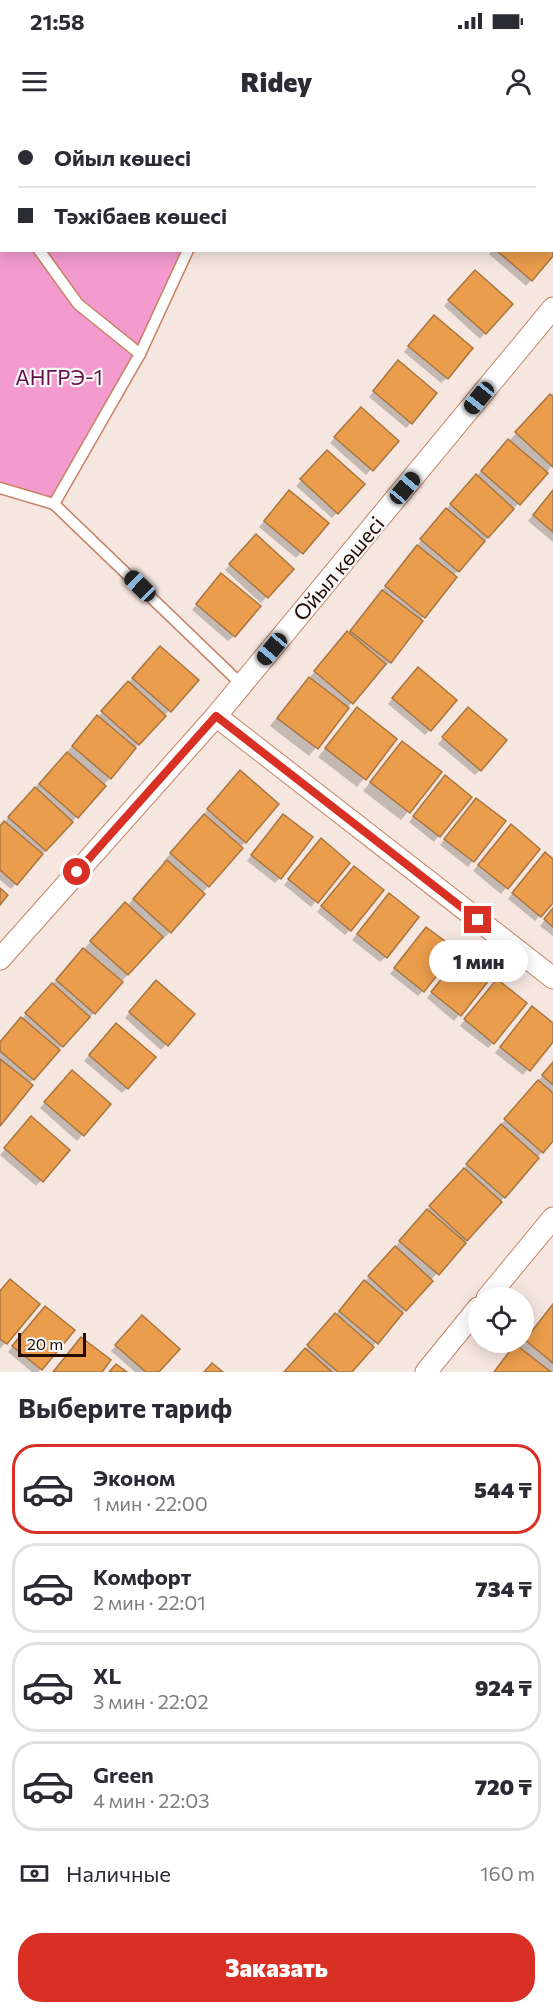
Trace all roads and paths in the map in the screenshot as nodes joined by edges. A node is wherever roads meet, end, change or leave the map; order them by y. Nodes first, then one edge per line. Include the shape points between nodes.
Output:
1 (40, 252) edge
2 (187, 252) edge
3 (553, 308) edge
4 (140, 354) junction
5 (0, 488) edge
6 (54, 504) junction
7 (242, 685) junction
8 (216, 716) junction
9 (0, 959) edge
10 (553, 978) edge
11 (553, 1218) edge
12 (496, 1287) edge
13 (468, 1320) edge
14 (426, 1372) edge

1 - 4 lane via 78,304
2 - 4 lane
3 - 7 street, Ойыл көшесі
4 - 6 lane
5 - 6 lane
6 - 7 lane
7 - 8 street, Ойыл көшесі
8 - 9 street, Ойыл көшесі
8 - 10 street
11 - 12 street
13 - 14 street

